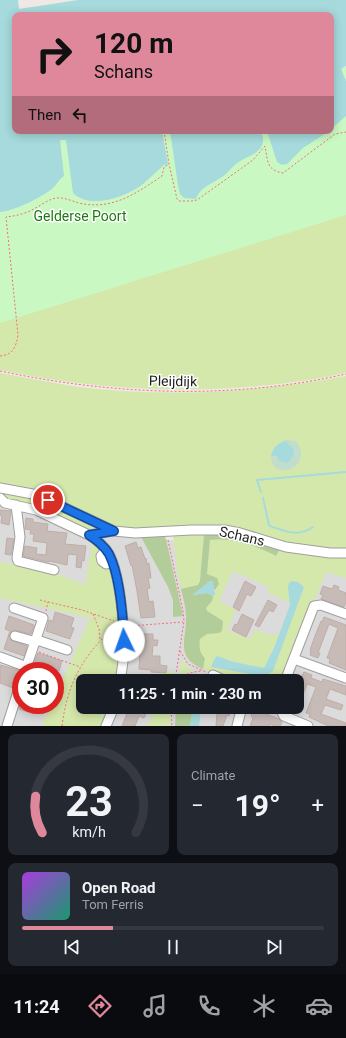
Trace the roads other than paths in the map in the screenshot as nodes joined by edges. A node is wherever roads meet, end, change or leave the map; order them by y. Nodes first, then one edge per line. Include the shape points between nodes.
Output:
1 (0, 488) edge
2 (0, 498) edge
3 (16, 505) junction
4 (114, 531) junction
5 (89, 535) junction
6 (346, 553) edge
7 (54, 570) dead end
8 (14, 608) dead end
9 (346, 614) edge
10 (15, 636) dead end
11 (35, 644) junction
12 (67, 650) dead end
13 (0, 657) edge
14 (294, 659) junction
15 (29, 662) edge
16 (12, 663) edge
17 (121, 674) edge
18 (288, 674) edge
19 (346, 678) edge
20 (12, 710) edge
21 (111, 714) edge
22 (240, 714) edge
23 (283, 714) edge
24 (7, 726) edge
25 (106, 726) edge
26 (237, 726) edge
27 (308, 726) edge

1 - 4 street, Schans via 38,496
2 - 3 street via 5,503
3 - 5 street via 47,514
3 - 7 street via 20,537 18,561
4 - 5 street, Schans
4 - 6 street, Schans via 233,531 286,547
5 - 17 street via 106,550 117,578 124,648
8 - 11 street via 43,618
9 - 14 street via 320,605 314,606
10 - 11 street
11 - 12 street
11 - 15 street
13 - 16 street
14 - 18 street
14 - 19 street
20 - 24 street
21 - 25 street
22 - 26 street
23 - 27 street

